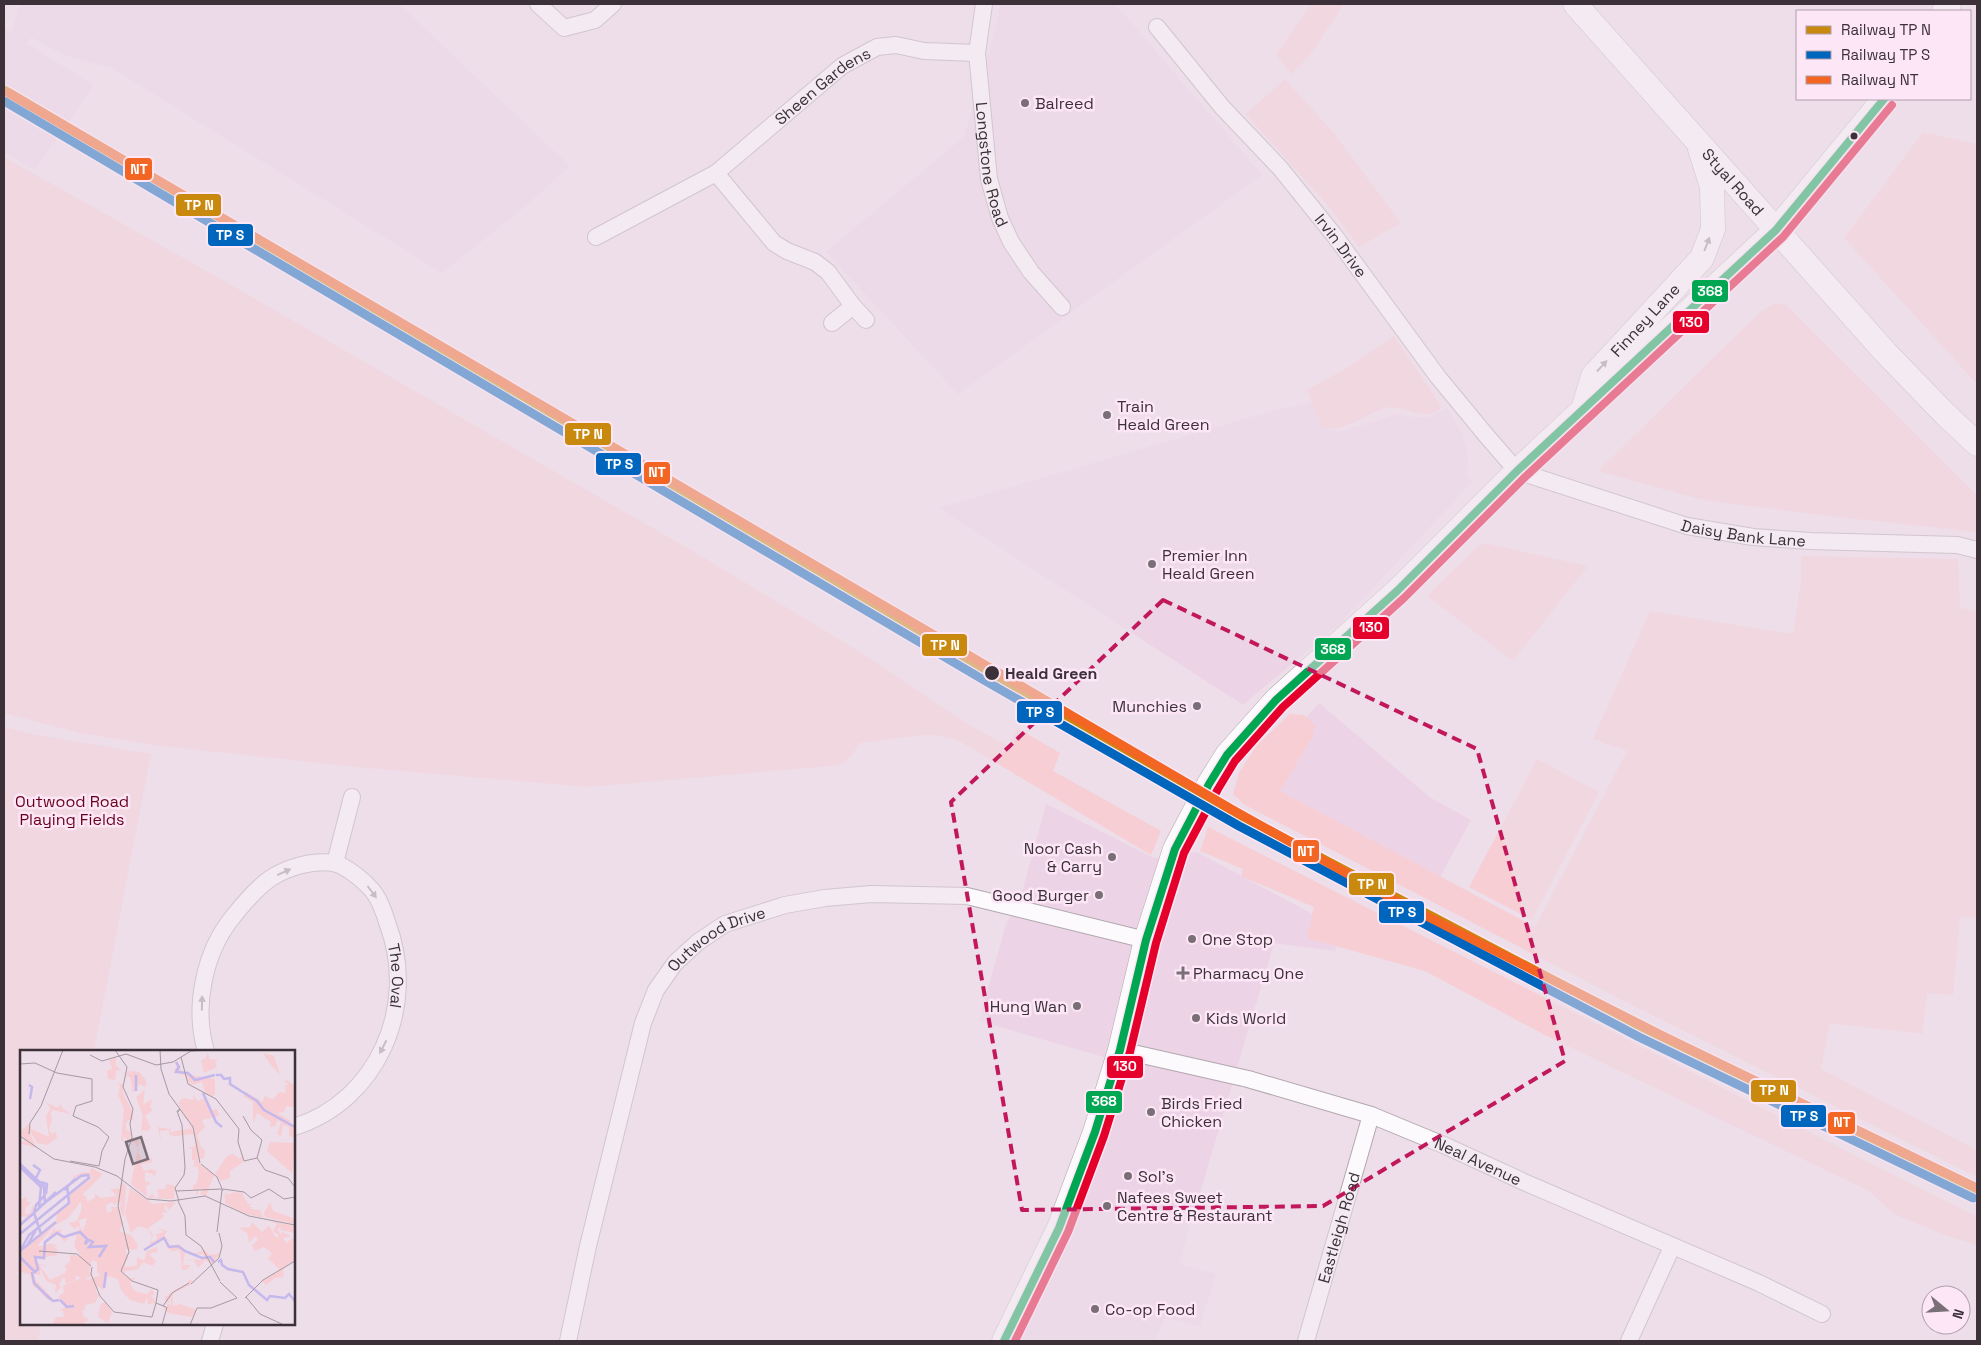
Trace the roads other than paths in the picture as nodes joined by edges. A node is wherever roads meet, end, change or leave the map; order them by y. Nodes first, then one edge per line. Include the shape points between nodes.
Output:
1 (538, 4) edge
2 (613, 4) edge
3 (984, 4) edge
4 (1575, 4) edge
5 (1157, 27) dead end
6 (978, 53) junction
7 (1883, 100) edge
8 (1698, 142) junction
9 (716, 173) junction
10 (1776, 230) junction
11 (596, 237) dead end
12 (853, 306) junction
13 (1062, 307) dead end
14 (866, 320) dead end
15 (832, 323) dead end
16 (1582, 410) junction
17 (1977, 444) edge
18 (1517, 471) junction
19 (1977, 550) edge
20 (352, 797) dead end
21 (335, 863) junction
22 (1146, 940) junction
23 (206, 1050) edge
24 (1120, 1050) junction
25 (1371, 1115) junction
26 (295, 1127) edge
27 (1672, 1247) junction
28 (1822, 1314) dead end
29 (215, 1325) edge
30 (210, 1341) edge
31 (568, 1341) edge
32 (1004, 1341) edge
33 (1306, 1341) edge
34 (1629, 1341) edge

1 - 2 street via 564,28 595,20
3 - 6 street, Longstone Road
4 - 8 street, Styal Road
5 - 18 street, Irvin Drive via 1222,107 1280,168 1334,235 1438,377
6 - 9 street, Sheen Gardens via 924,51 896,45 877,47 863,53 842,66
6 - 13 street, Longstone Road via 989,179 1000,218 1031,272
7 - 10 street, Finney Lane
8 - 10 street, Styal Road
16 -> 8 street, Finney Lane via 1593,376 1702,258 1713,229 1712,187
9 - 11 street, Sheen Gardens
9 - 12 street via 774,243 815,262 828,272
10 - 16 street, Finney Lane
10 - 17 street, Styal Road via 1886,353
12 - 14 street
12 - 15 street
16 - 18 street, Finney Lane
18 - 19 street, Daisy Bank Lane via 1696,527 1754,537 1957,545
18 - 22 street, Finney Lane via 1397,591 1276,700 1227,755 1175,849
20 - 21 street
23 -> 21 street via 201,1000 208,967 223,930 245,902 271,878 314,863
21 -> 26 street, The Oval via 360,877 375,894 386,918 397,953 399,977 394,1021 387,1041 361,1083 331,1111
22 - 24 street, Finney Lane
22 - 31 street, Outwood Drive via 967,896 871,894 785,904 725,924 698,942 675,963 656,990 643,1022
24 - 25 street, Neal Avenue via 1248,1079
24 - 32 street, Finney Lane via 1072,1198
25 - 27 street, Neal Avenue
25 - 33 street, Eastleigh Road
27 - 28 street, Neal Avenue via 1759,1283
27 - 34 street
29 - 30 street

